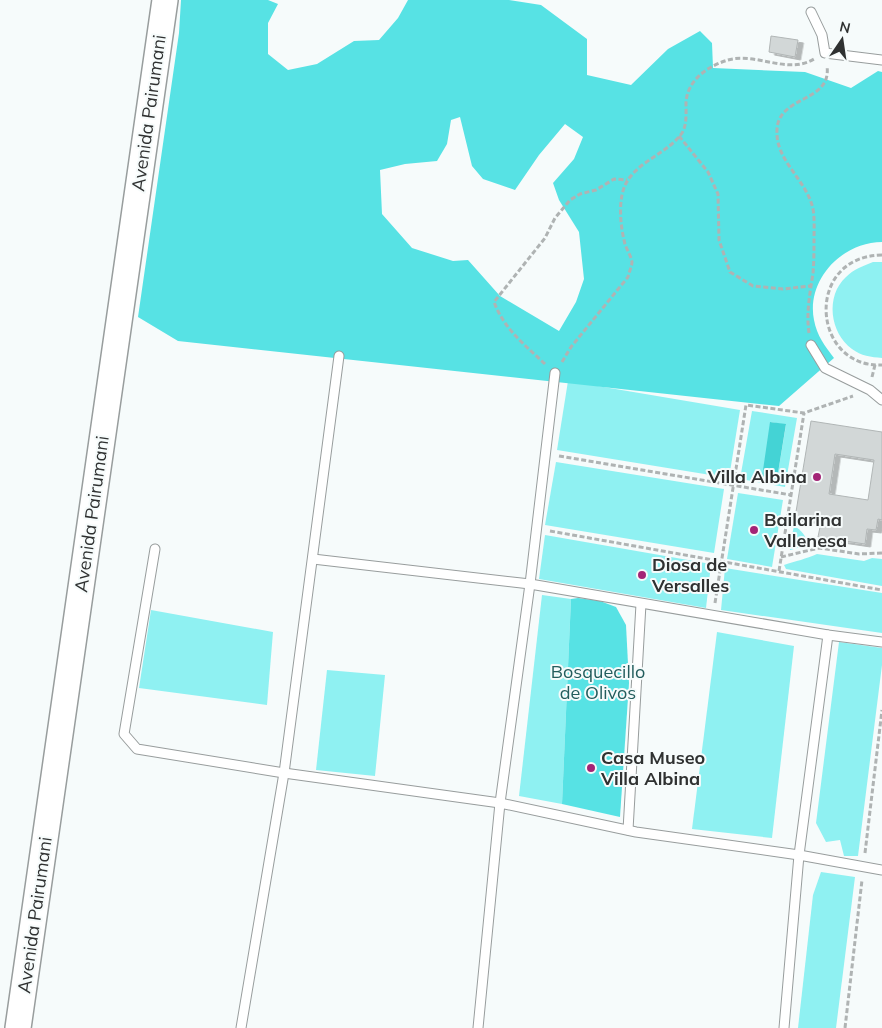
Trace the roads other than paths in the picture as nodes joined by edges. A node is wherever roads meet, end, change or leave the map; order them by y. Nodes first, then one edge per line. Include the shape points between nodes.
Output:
1 (165, 0) edge
2 (811, 12) dead end
3 (882, 60) edge
4 (811, 345) road end
5 (339, 356) dead end
6 (555, 373) road end
7 (882, 400) edge
8 (155, 548) dead end
9 (313, 558) junction
10 (530, 584) junction
11 (640, 604) junction
12 (828, 635) junction
13 (882, 642) edge
14 (284, 773) junction
15 (500, 803) junction
16 (628, 830) junction
17 (799, 855) junction
18 (882, 870) edge
19 (18, 1028) edge
20 (240, 1028) edge
21 (478, 1028) edge
22 (784, 1028) edge

1 - 19 main road, Avenida Pairumani
2 - 3 lane via 822,35 825,53
4 - 7 lane via 825,368 870,390
5 - 9 lane
6 - 10 lane
8 - 14 lane via 124,734 137,749
9 - 10 lane
9 - 14 lane
10 - 11 lane
10 - 15 lane
11 - 12 lane
11 - 16 lane
12 - 13 lane
12 - 17 lane
14 - 15 lane
14 - 20 lane
15 - 16 lane
15 - 21 lane
16 - 17 lane
17 - 18 lane
17 - 22 lane

